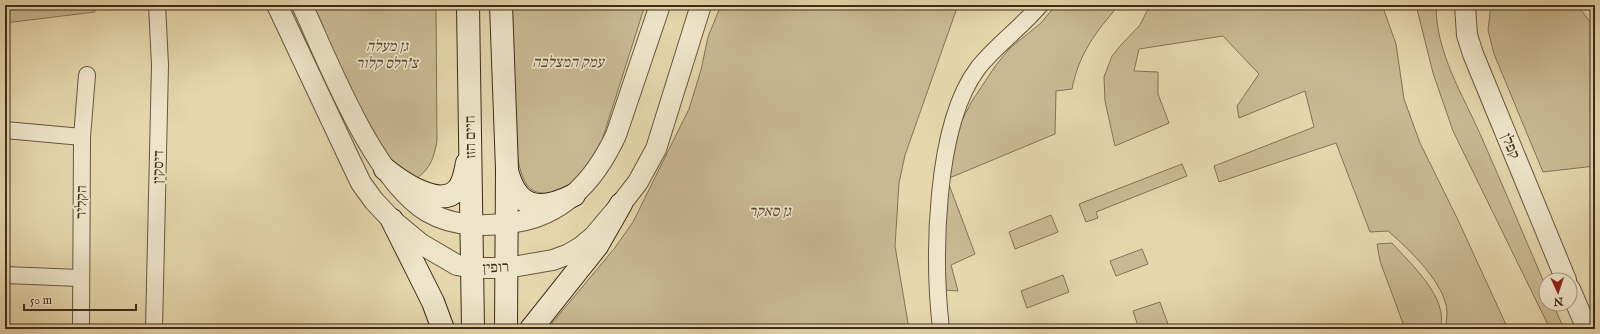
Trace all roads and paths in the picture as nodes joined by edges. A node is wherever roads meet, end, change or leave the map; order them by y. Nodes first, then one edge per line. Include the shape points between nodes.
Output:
1 (157, 5) edge
2 (277, 5) edge
3 (302, 5) edge
4 (468, 5) edge
5 (501, 5) edge
6 (660, 5) edge
7 (701, 5) edge
8 (1040, 5) edge
9 (1465, 6) edge
10 (87, 75) dead end
11 (5, 130) edge
12 (82, 137) junction
13 (470, 142) junction
14 (385, 169) junction
15 (507, 169) junction
16 (574, 195) junction
17 (621, 204) junction
18 (392, 220) junction
19 (507, 224) junction
20 (473, 225) junction
21 (473, 268) junction
22 (507, 268) junction
23 (1563, 272) edge
24 (5, 275) edge
25 (80, 278) junction
26 (1578, 308) edge
27 (81, 329) edge
28 (154, 329) edge
29 (443, 329) edge
30 (473, 329) edge
31 (506, 329) edge
32 (531, 329) edge
33 (941, 329) edge
34 (1587, 329) edge

1 - 28 street, דיסקין via 160,65
2 - 18 street, רופין via 361,183
3 - 14 street via 359,127
4 - 13 main road, חיים הזז
5 - 15 main road
6 - 16 street via 616,134 596,171
7 - 17 street, רופין via 656,148 638,182
8 - 33 street via 1026,23 978,68 954,116 941,182 938,217
9 - 23 street, קפלן via 1467,35 1473,54
10 - 12 street, הקליר
11 - 12 street
12 - 25 street, הקליר
13 - 14 main road via 461,183 450,195 421,192 400,181
13 - 20 main road, חיים הזז
14 - 20 street via 408,197 427,212 456,223
15 - 16 main road via 516,192 530,204 548,205
15 - 19 main road
16 - 19 street via 548,213 531,220
17 - 22 street, רופין via 581,247 553,260
17 - 32 main road via 597,246
18 - 21 street, רופין via 435,253 457,265
18 - 29 main road via 433,302
19 - 20 street
19 - 22 main road
20 - 21 main road, חיים הזז
21 - 22 street, רופין
21 - 30 main road, חיים הזז
22 - 31 main road
24 - 25 street
25 - 27 street, הקליר
26 - 34 street

